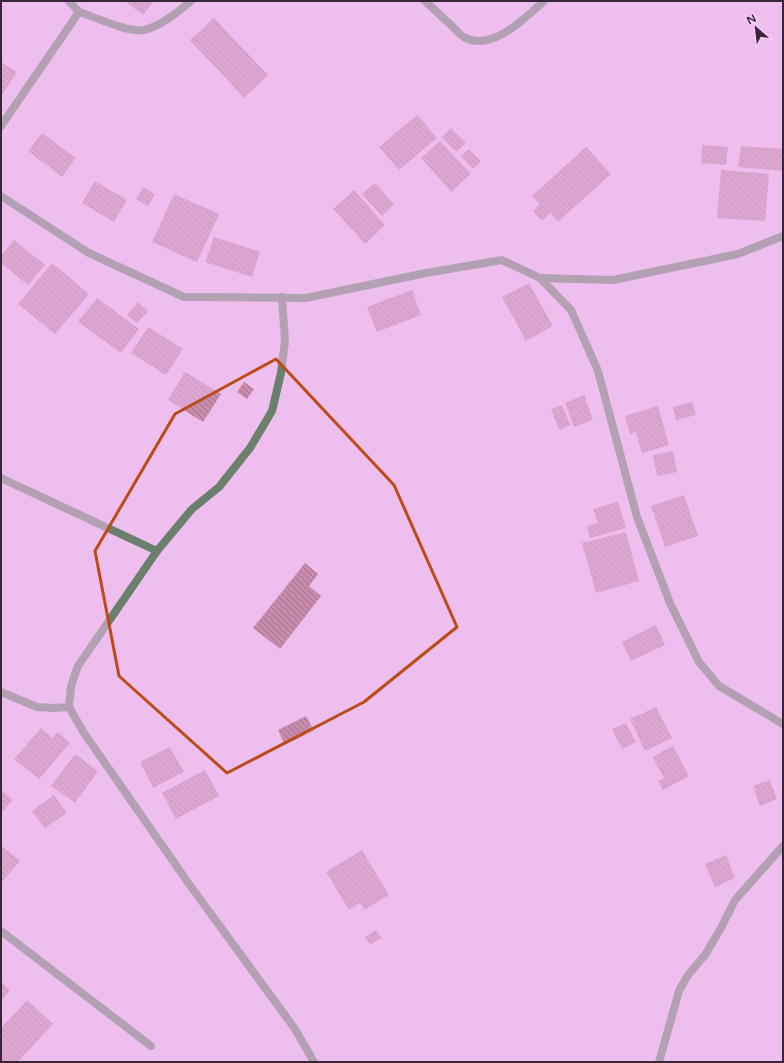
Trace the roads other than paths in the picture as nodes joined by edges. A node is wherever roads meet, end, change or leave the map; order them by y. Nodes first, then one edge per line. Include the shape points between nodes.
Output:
1 (69, 1) edge
2 (191, 1) edge
3 (425, 1) edge
4 (544, 1) edge
5 (79, 12) junction
6 (1, 126) edge
7 (1, 196) edge
8 (783, 236) edge
9 (540, 278) junction
10 (282, 297) junction
11 (1, 478) edge
12 (157, 551) junction
13 (1, 692) edge
14 (69, 707) junction
15 (783, 724) edge
16 (783, 846) edge
17 (1, 931) edge
18 (151, 1046) dead end
19 (314, 1062) edge
20 (659, 1062) edge

1 - 5 street
2 - 5 street via 175,15 144,30 130,30
3 - 4 street via 464,37 475,41 498,37 520,23
5 - 6 street
7 - 10 street via 89,253 184,297
8 - 9 street via 738,254 613,280
9 - 10 street via 502,260 306,298
9 - 15 street via 571,310 598,371 637,518 670,603 699,662 719,686
10 - 12 street via 285,341 272,411 250,448 218,486 192,509
11 - 12 street
12 - 14 street via 78,666 70,686
13 - 14 street via 37,707
14 - 19 street via 84,733 189,884 295,1029
16 - 20 street via 735,900 705,955 688,975 679,991
17 - 18 street

